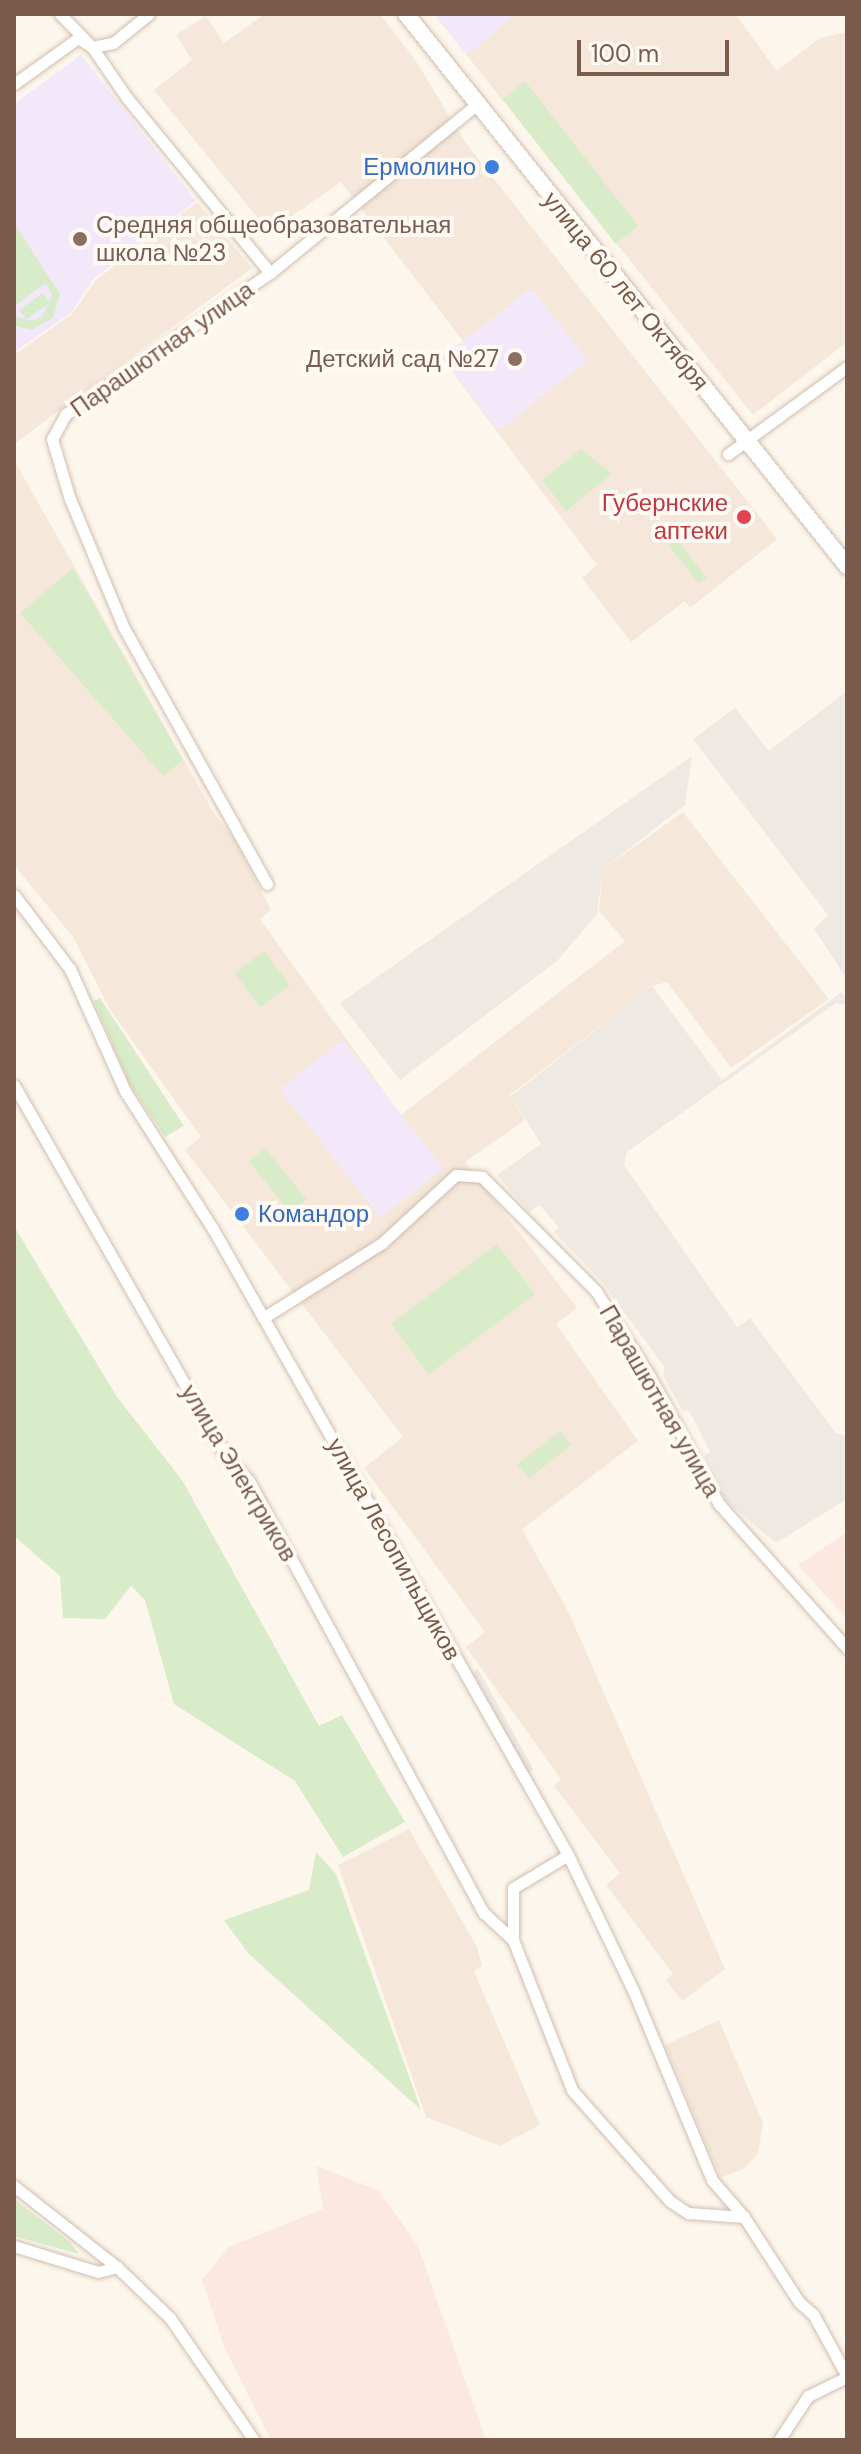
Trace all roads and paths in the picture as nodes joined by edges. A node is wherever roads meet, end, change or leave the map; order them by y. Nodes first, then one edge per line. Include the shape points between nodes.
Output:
1 (60, 14) edge
2 (149, 14) edge
3 (406, 14) edge
4 (78, 38) junction
5 (92, 47) junction
6 (14, 84) edge
7 (477, 104) junction
8 (270, 273) junction
9 (847, 367) edge
10 (746, 442) junction
11 (728, 454) dead end
12 (847, 566) edge
13 (267, 884) dead end
14 (14, 895) edge
15 (14, 1085) edge
16 (263, 1318) junction
17 (847, 1648) edge
18 (568, 1855) junction
19 (513, 1940) junction
20 (14, 2186) edge
21 (744, 2217) junction
22 (14, 2246) edge
23 (117, 2267) junction
24 (847, 2377) edge
25 (254, 2440) edge
26 (779, 2440) edge

1 - 4 street
2 - 5 street via 113,43
3 - 7 main road, улица 60 лет Октября
4 - 5 street
4 - 6 street
5 - 8 street
7 - 8 street, Парашютная улица
7 - 10 main road, улица 60 лет Октября
8 - 13 street, Парашютная улица via 66,414 52,439 123,626
9 - 10 street
10 - 11 street
10 - 12 main road, улица 60 лет Октября
14 - 16 street, улица Лесопильщиков via 70,969 125,1091
15 - 19 street, улица Электриков via 223,1452 249,1481 484,1913
16 - 17 street, Парашютная улица via 382,1243 459,1173 482,1177 596,1291 664,1400 719,1504
16 - 18 street, улица Лесопильщиков
18 - 19 street via 513,1888
18 - 21 street, улица Лесопильщиков via 633,1990 712,2180
19 - 21 street via 580,2103 688,2213
20 - 23 street
21 - 24 street, улица Лесопильщиков via 799,2302 813,2314
22 - 23 street via 98,2272
23 - 25 street via 170,2318
24 - 26 street via 808,2396

